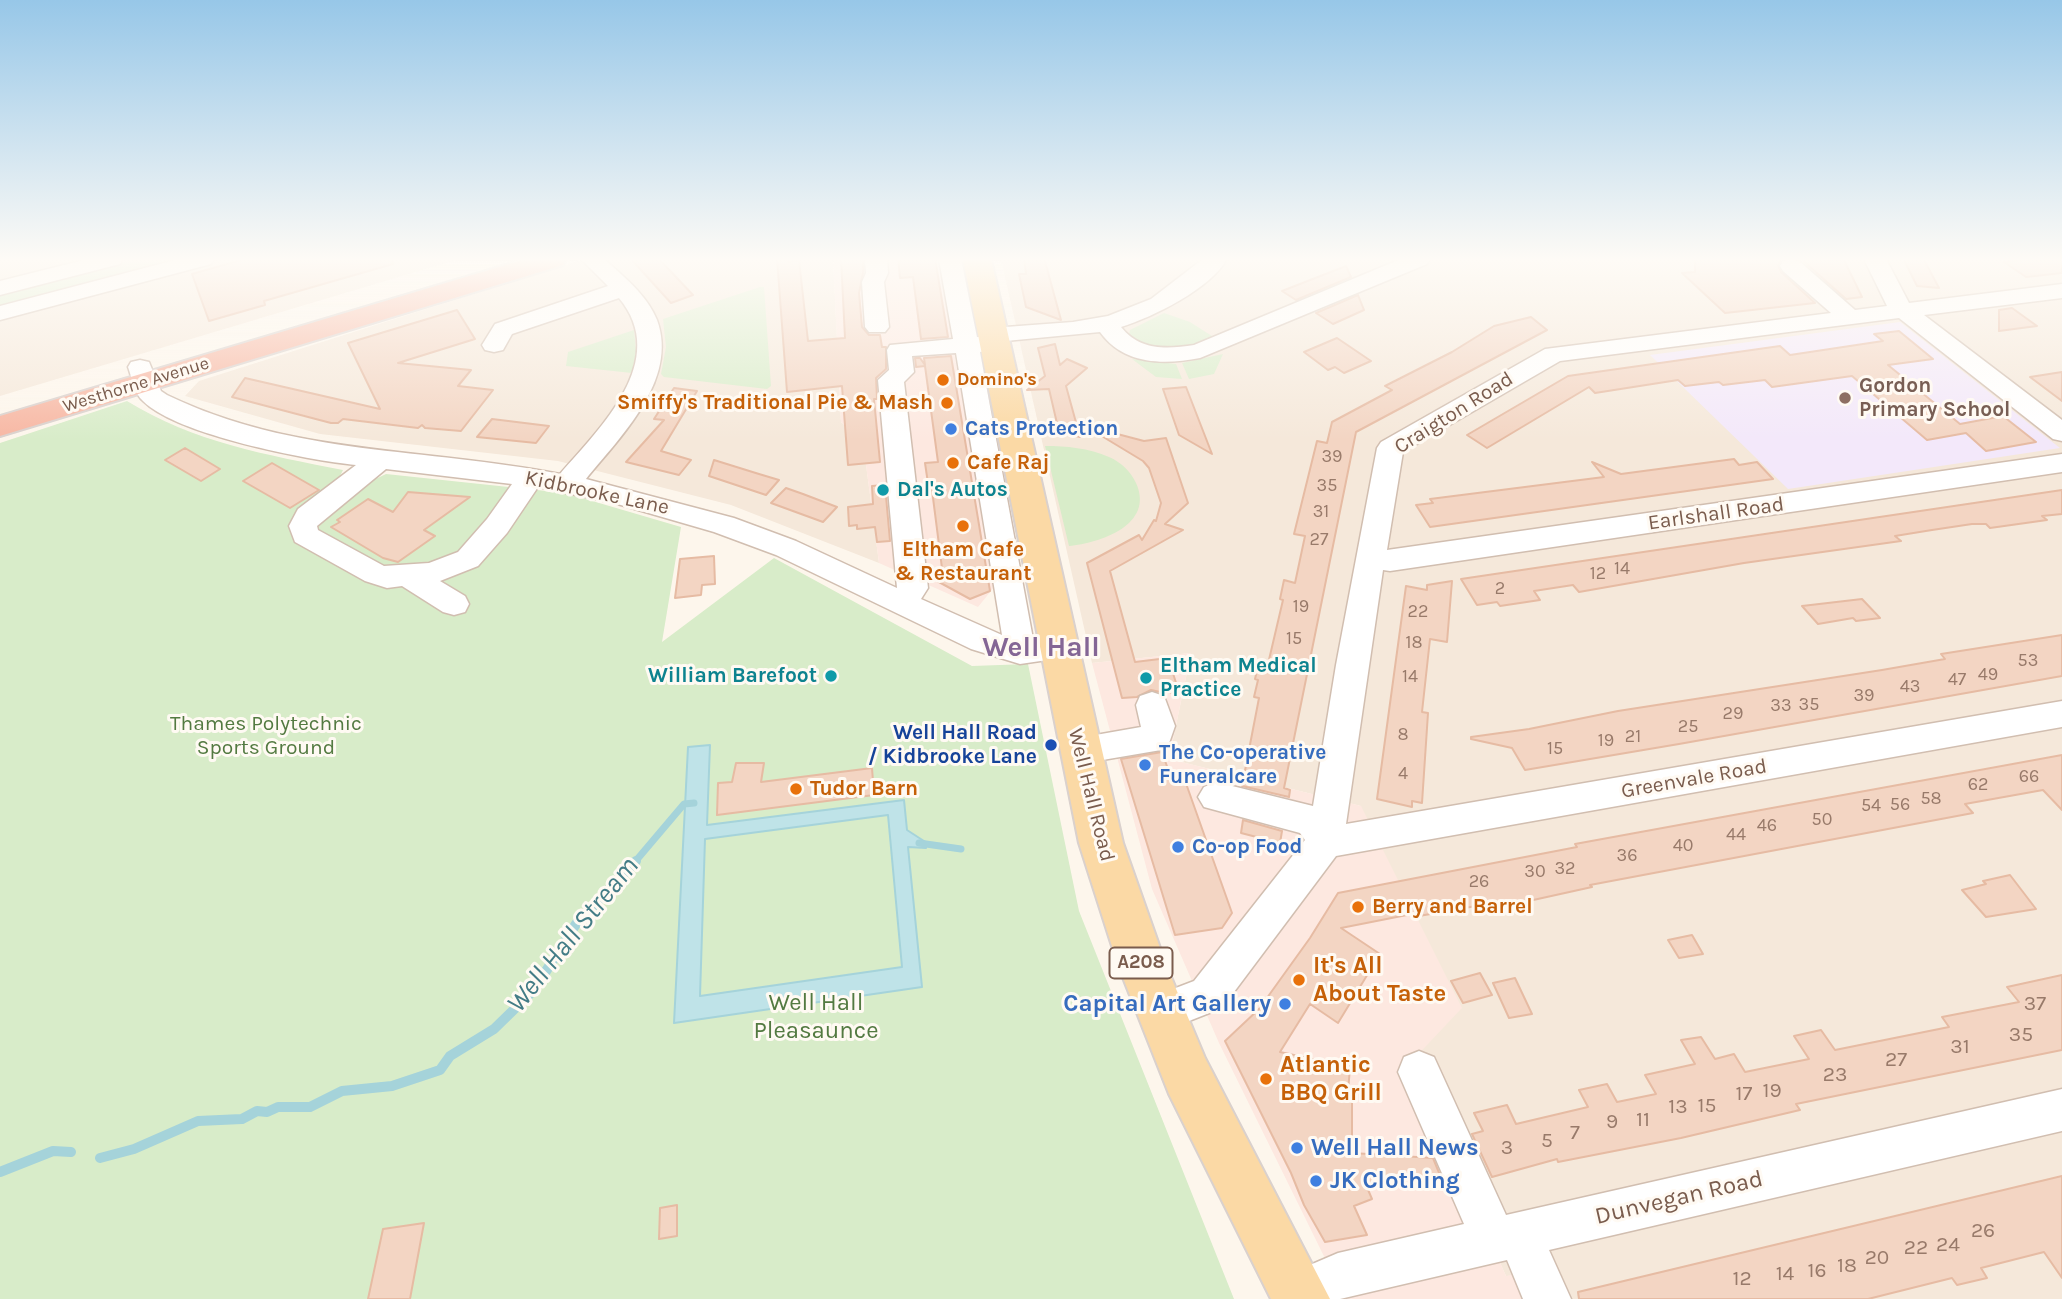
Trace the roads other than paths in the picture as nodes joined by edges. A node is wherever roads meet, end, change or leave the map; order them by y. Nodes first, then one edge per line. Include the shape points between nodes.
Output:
1 (313, 320) edge
2 (335, 320) edge
3 (531, 320) edge
4 (645, 320) edge
5 (876, 320) edge
6 (975, 320) edge
7 (1121, 320) edge
8 (1274, 320) edge
9 (1845, 320) edge
10 (1915, 320) edge
11 (1107, 325) junction
12 (877, 327) dead end
13 (494, 345) dead end
14 (984, 351) junction
15 (143, 374) junction
16 (0, 409) edge
17 (0, 426) edge
18 (2062, 433) edge
19 (379, 461) junction
20 (2062, 463) edge
21 (531, 477) junction
22 (567, 483) junction
23 (1370, 557) junction
24 (406, 575) junction
25 (902, 602) junction
26 (453, 604) dead end
27 (1039, 650) junction
28 (1152, 705) dead end
29 (2062, 714) edge
30 (1079, 750) junction
31 (1216, 797) dead end
32 (1326, 841) junction
33 (1161, 1013) junction
34 (1419, 1072) dead end
35 (2062, 1110) edge
36 (1507, 1237) junction
37 (1300, 1296) edge
38 (1547, 1299) edge

1 - 15 highway, Westhorne Avenue
2 - 15 highway, Westhorne Avenue
3 - 13 street via 503,329
4 - 22 street via 650,360 643,382
5 - 12 street
6 - 14 main road, Well Hall Road / A208
7 - 11 street
8 - 11 street via 1177,356 1137,351 1115,339
9 - 23 street, Craigton Road via 1654,348 1554,354 1390,448
10 - 18 street
11 - 14 street
14 - 25 street via 902,372 891,380 913,588
14 - 27 main road, Well Hall Road / A208
15 - 16 highway, Westhorne Avenue
15 - 17 highway, Westhorne Avenue
15 - 19 street, Kidbrooke Lane via 150,394 193,418 312,451
19 - 21 street, Kidbrooke Lane
19 - 24 street via 308,516 305,536 375,574
20 - 23 street, Earlshall Road via 1390,561
21 - 22 street, Kidbrooke Lane
21 - 24 street via 468,559 432,573
22 - 25 street, Kidbrooke Lane via 724,525 786,548
23 - 32 street, Craigton Road
24 - 26 street
25 - 27 street, Kidbrooke Lane via 982,640
27 - 30 main road, Well Hall Road / A208
28 - 30 street via 1158,726 1155,739
29 - 32 street, Greenvale Road
30 - 33 main road, Well Hall Road / A208 via 1101,843
31 - 32 street via 1312,821
32 - 33 street via 1208,995
33 - 37 main road, Well Hall Road / A208 via 1187,1076
34 - 36 street
35 - 36 street, Dunvegan Road
36 - 37 street, Dunvegan Road via 1338,1276
36 - 38 street

